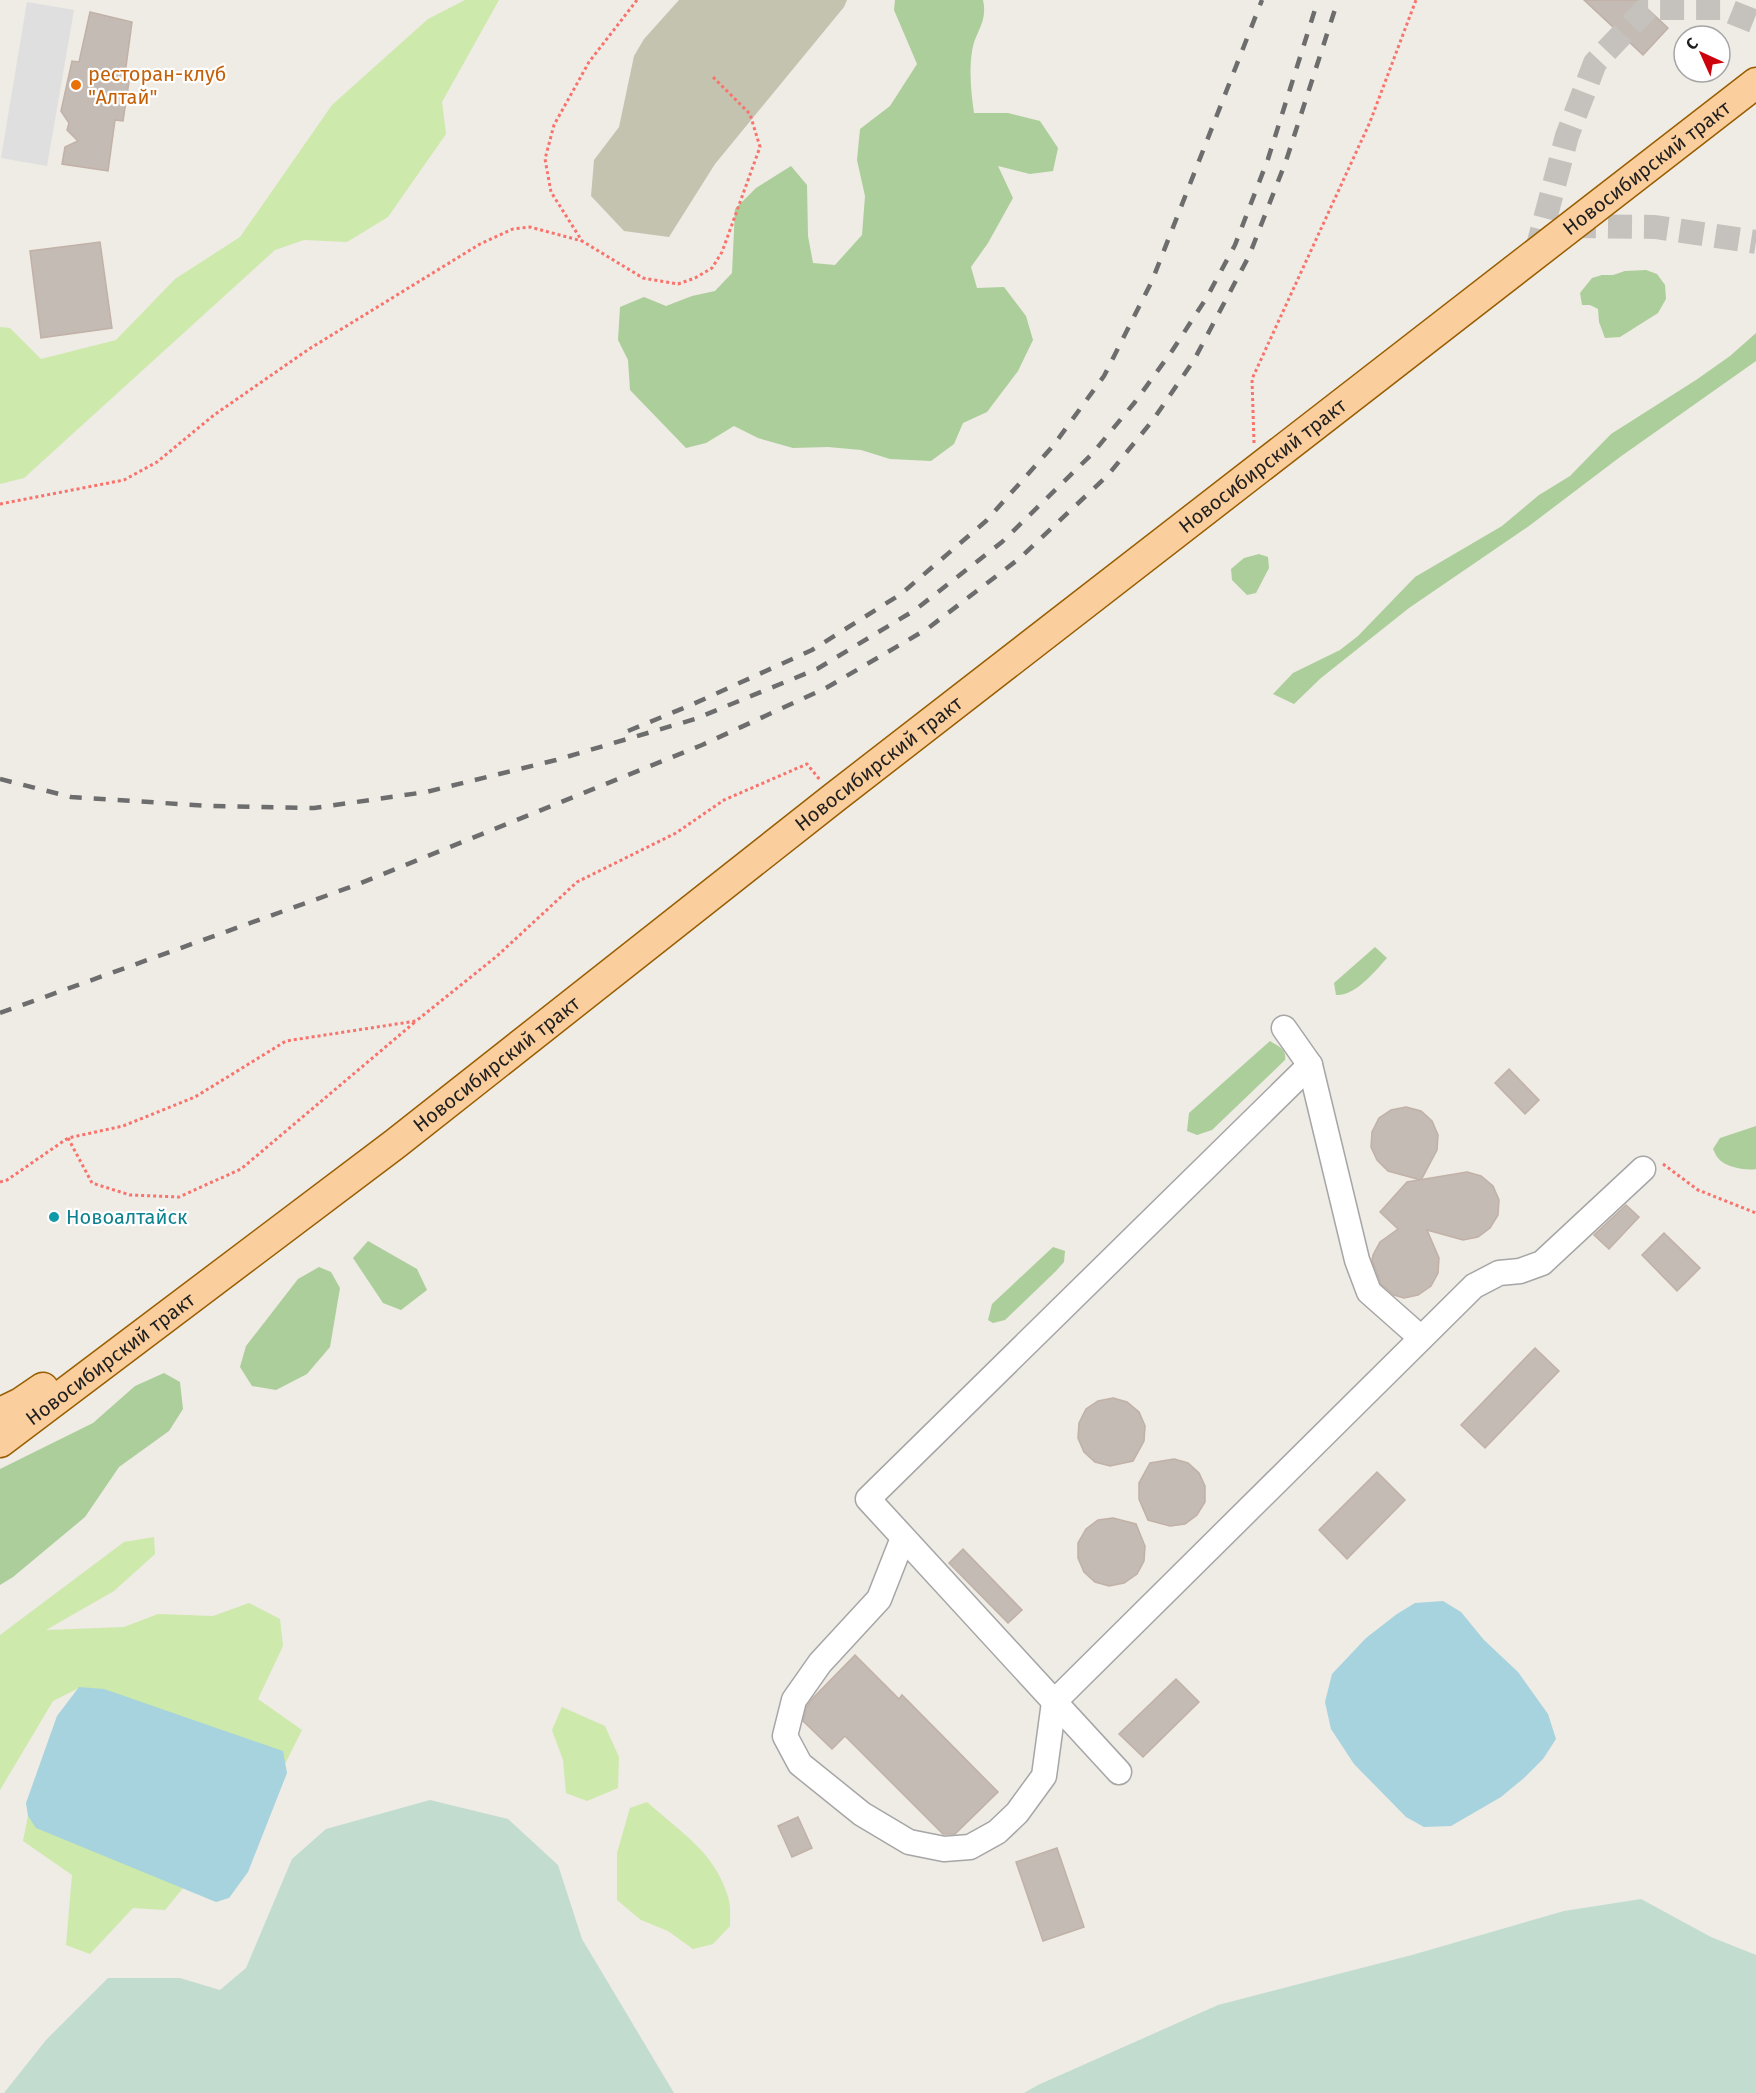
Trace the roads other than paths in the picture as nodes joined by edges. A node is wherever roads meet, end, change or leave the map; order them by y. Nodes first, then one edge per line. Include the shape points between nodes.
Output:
1 (1756, 83) edge
2 (1284, 1028) dead end
3 (1310, 1065) junction
4 (1643, 1169) road end
5 (345, 1182) junction
6 (1421, 1338) junction
7 (0, 1413) edge
8 (0, 1443) edge
9 (903, 1538) junction
10 (1054, 1702) junction
11 (1119, 1772) dead end

1 - 5 main road, Новосибирский тракт
2 - 3 lane
3 - 6 lane via 1357,1260 1369,1292
3 - 9 lane via 868,1499
4 - 6 lane via 1542,1263 1499,1273 1474,1286
5 - 7 main road via 283,1217 21,1403
5 - 8 main road, Новосибирский тракт
6 - 10 lane
9 - 10 lane
9 - 10 lane via 879,1599 820,1663 794,1700 785,1736 800,1764 862,1814 909,1842 944,1849 970,1846 997,1832 1017,1813 1044,1776
10 - 11 lane

